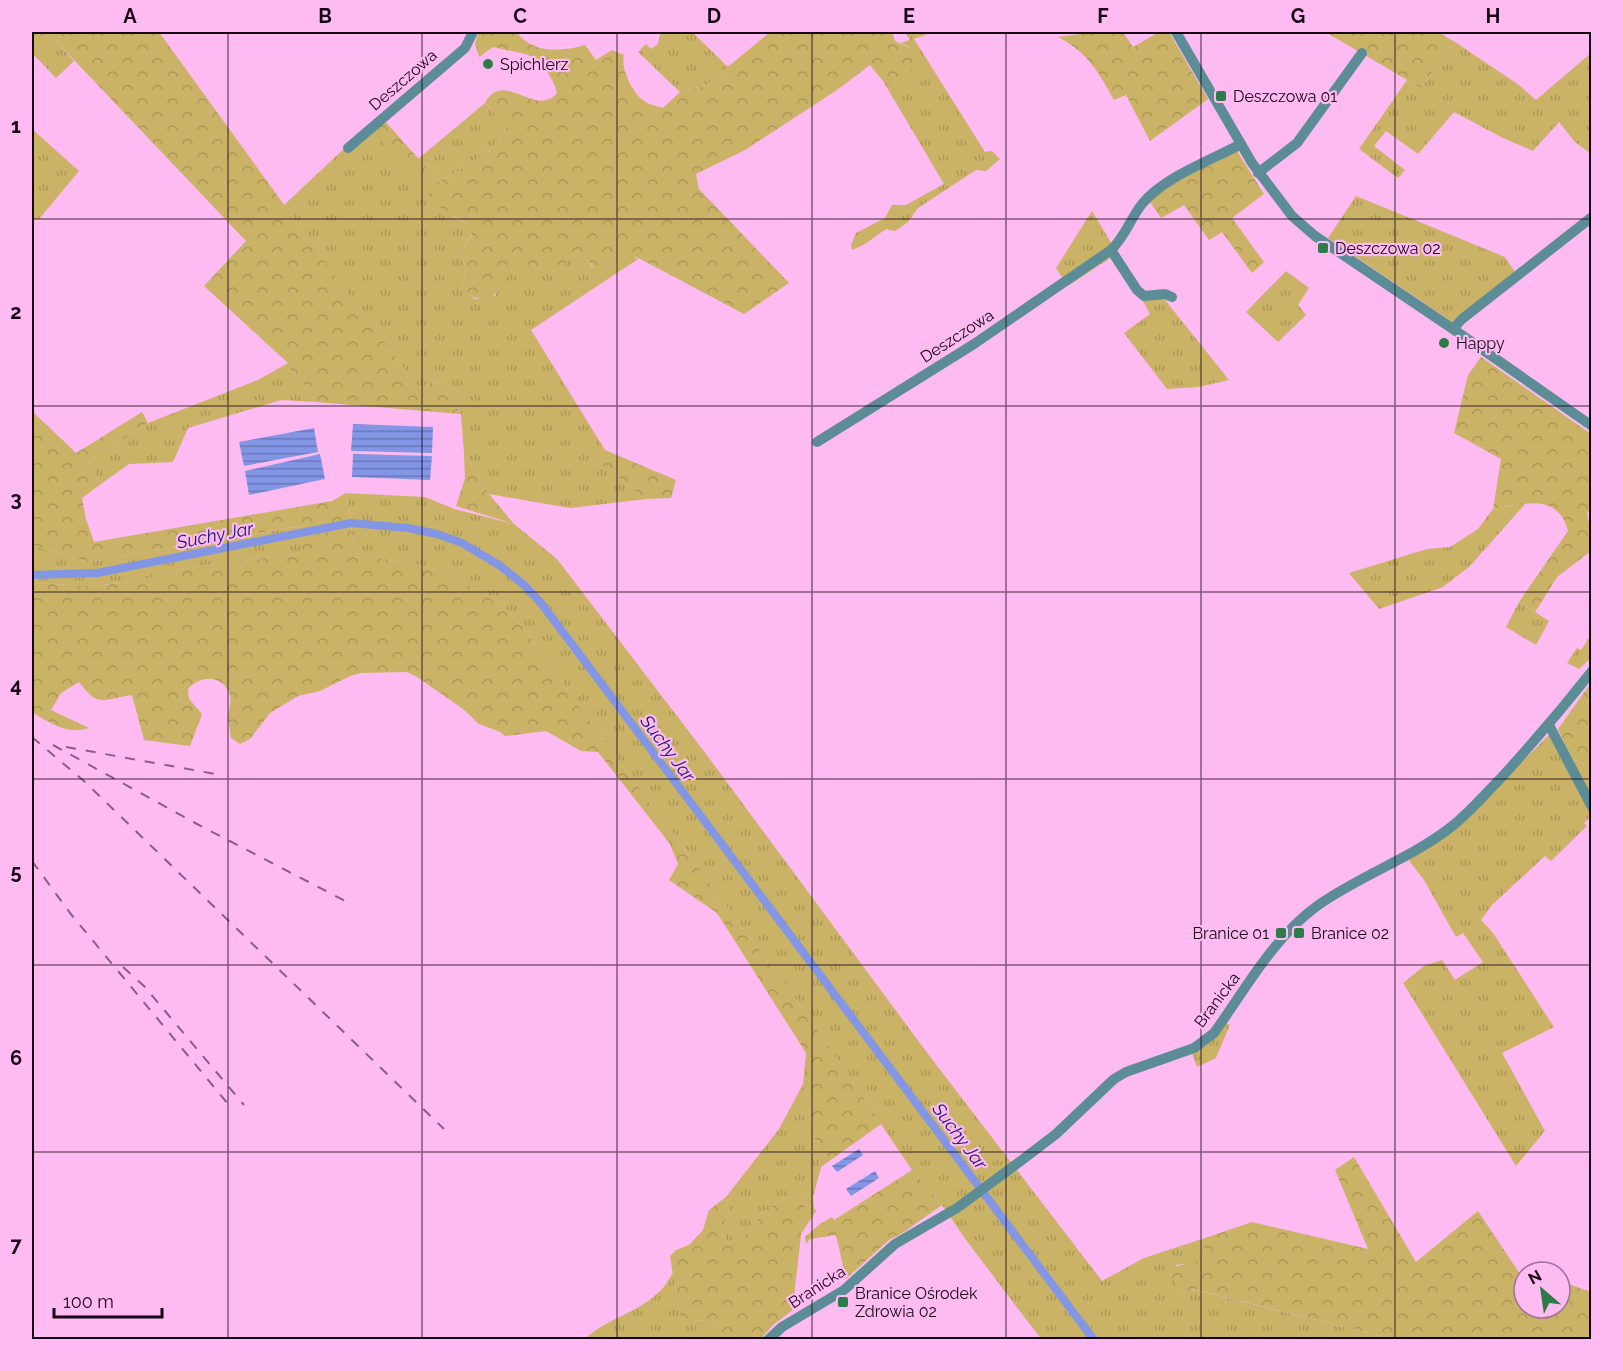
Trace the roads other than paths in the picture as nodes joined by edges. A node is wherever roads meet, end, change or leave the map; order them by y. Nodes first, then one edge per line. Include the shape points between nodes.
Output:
1 (472, 32) edge
2 (1176, 32) edge
3 (1362, 53) dead end
4 (1241, 144) junction
5 (348, 148) dead end
6 (1258, 173) junction
7 (1592, 217) edge
8 (1111, 250) junction
9 (1172, 297) dead end
10 (1453, 328) junction
11 (1592, 426) edge
12 (817, 442) dead end
13 (1592, 671) edge
14 (1550, 725) junction
15 (1592, 807) edge
16 (768, 1340) edge

1 - 5 street, Deszczowa via 465,48
2 - 4 street
3 - 6 street via 1297,143
4 - 6 street
4 - 8 street, Deszczowa via 1164,184 1142,204
6 - 10 street via 1305,228
7 - 10 street
8 - 9 street via 1144,296
8 - 12 street, Deszczowa via 974,344
10 - 11 street
13 - 14 street, Branicka
14 - 15 street
14 - 16 street, Branicka via 1452,826 1342,889 1309,913 1270,954 1207,1039 1194,1048 1114,1079 1056,1134 957,1208 895,1244 844,1290 782,1327

